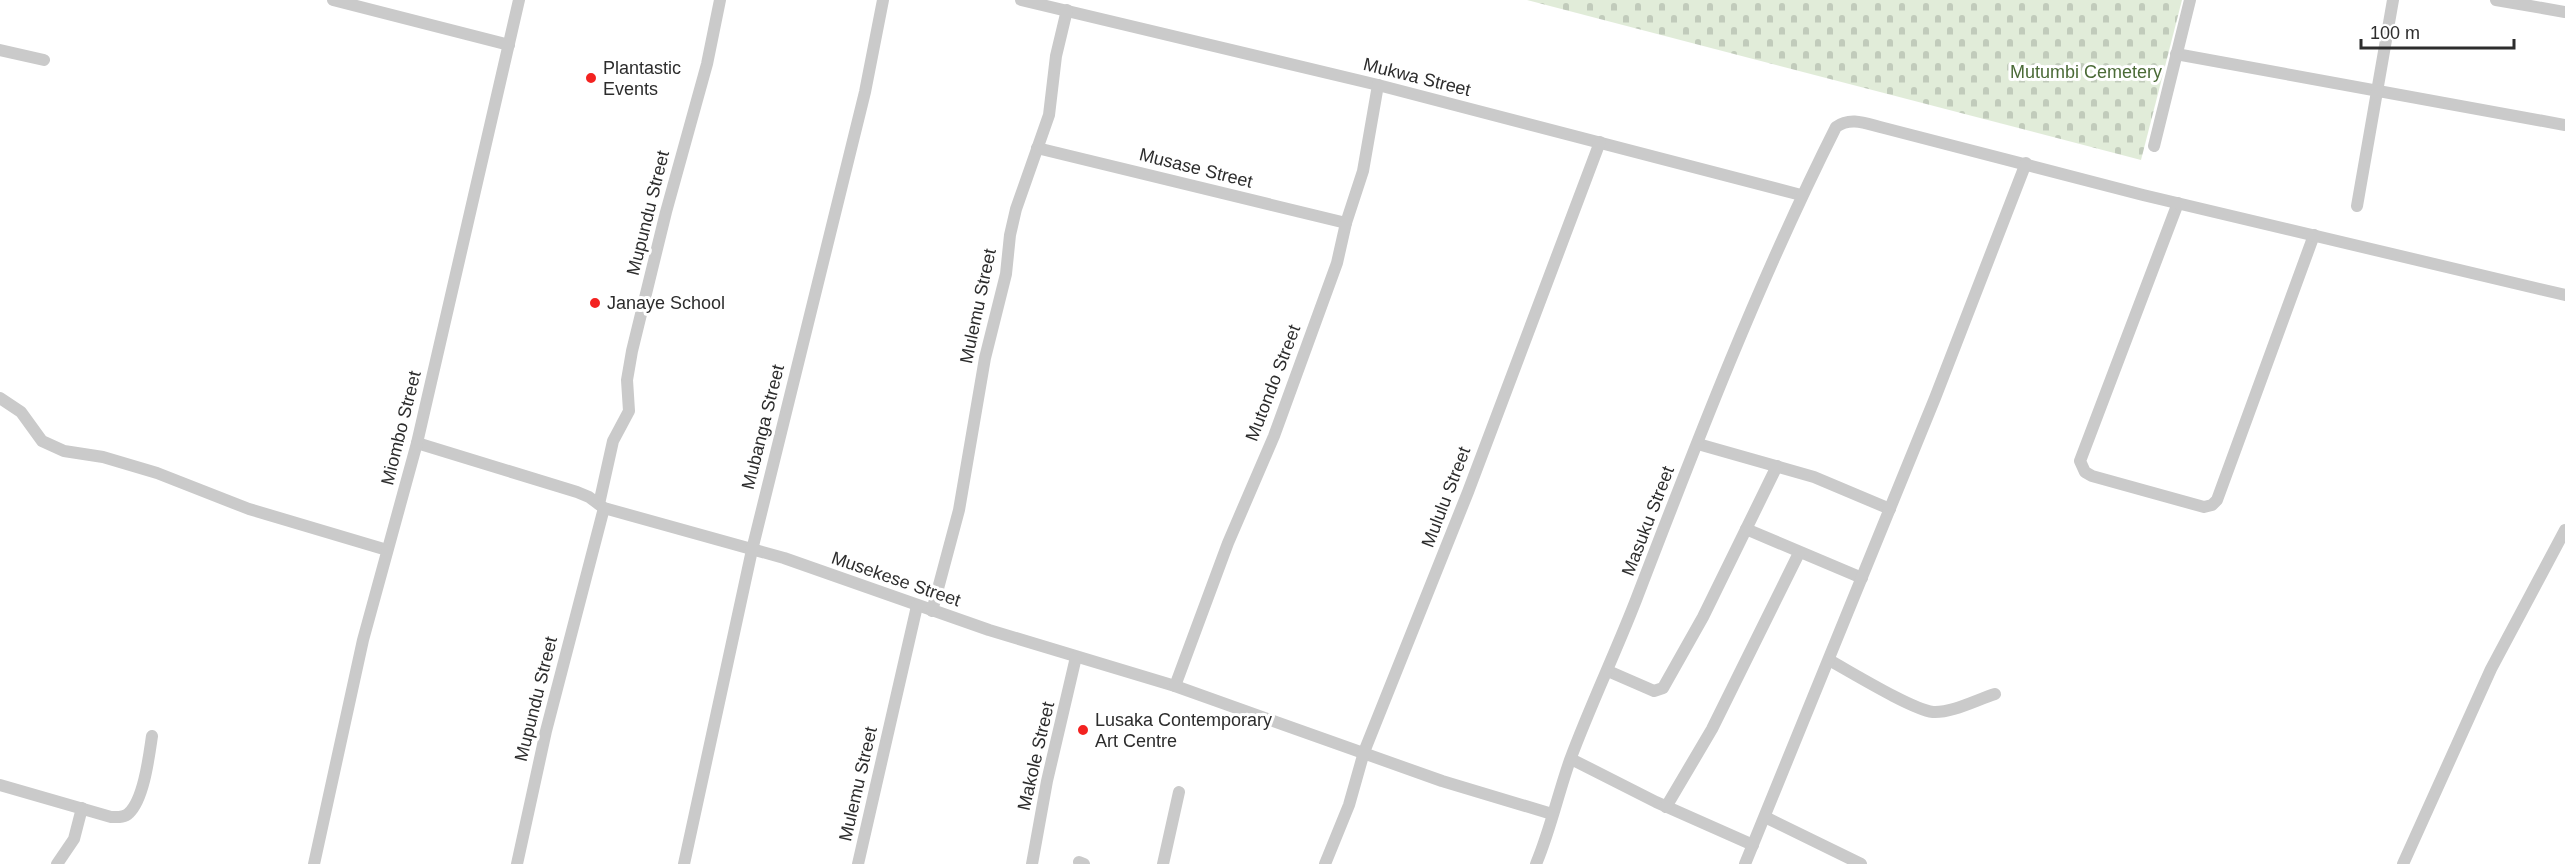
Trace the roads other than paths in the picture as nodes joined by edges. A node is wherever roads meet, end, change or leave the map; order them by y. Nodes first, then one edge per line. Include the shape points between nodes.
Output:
1 (333, 0) edge
2 (519, 0) edge
3 (720, 0) edge
4 (883, 0) edge
5 (1021, 0) edge
6 (2190, 0) edge
7 (2393, 0) edge
8 (2496, 0) edge
9 (1067, 10) junction
10 (2565, 12) edge
11 (509, 45) junction
12 (0, 50) edge
13 (2176, 54) junction
14 (44, 60) dead end
15 (1378, 85) junction
16 (2377, 91) junction
17 (2565, 125) edge
18 (1600, 142) junction
19 (2154, 146) dead end
20 (1038, 148) junction
21 (2026, 163) junction
22 (1801, 195) junction
23 (2178, 203) junction
24 (2357, 206) dead end
25 (1346, 223) junction
26 (2314, 235) junction
27 (2565, 295) edge
28 (0, 398) edge
29 (417, 443) junction
30 (1698, 444) junction
31 (1777, 466) junction
32 (602, 506) junction
33 (1890, 509) junction
34 (1746, 529) junction
35 (2565, 530) edge
36 (387, 550) junction
37 (752, 550) junction
38 (1799, 553) junction
39 (1862, 578) junction
40 (917, 606) junction
41 (932, 611) junction
42 (1076, 657) junction
43 (1829, 660) junction
44 (1608, 671) junction
45 (1175, 686) junction
46 (1995, 694) dead end
47 (153, 736) dead end
48 (1364, 752) junction
49 (1571, 759) junction
50 (0, 785) edge
51 (1179, 792) dead end
52 (1666, 807) junction
53 (82, 808) junction
54 (1552, 814) junction
55 (1765, 817) junction
56 (1753, 845) junction
57 (1750, 862) edge
58 (57, 864) edge
59 (314, 864) edge
60 (517, 864) edge
61 (684, 864) edge
62 (858, 864) edge
63 (1032, 864) edge
64 (1163, 864) edge
65 (1325, 864) edge
66 (1536, 864) edge
67 (1861, 864) edge
68 (2403, 864) edge

1 - 11 street
2 - 11 street, Miombo Street
3 - 32 street, Mupundu Street via 632,351 627,380 629,411 613,441
4 - 37 street, Mubanga Street via 865,92
5 - 9 street, Mukwa Street
6 - 13 street
7 - 16 street
8 - 10 street
9 - 15 street, Mukwa Street
9 - 20 street, Mulemu Street
11 - 29 street, Miombo Street
12 - 14 street
13 - 16 street
13 - 19 street
15 - 18 street, Mukwa Street
15 - 25 street, Mutondo Street via 1363,171
16 - 17 street
16 - 24 street
18 - 22 street, Mukwa Street
18 - 48 street, Mululu Street via 1468,492
20 - 25 street, Musase Street
20 - 41 street, Mulemu Street via 1010,235 1006,274 985,358 959,510
21 - 22 street, Masuku Street via 1850,120 1836,127
21 - 23 street, Masuku Street
21 - 33 street
22 - 30 street, Masuku Street
23 - 26 street, Masuku Street
23 - 26 street via 2080,461 2092,476 2204,507 2217,500
25 - 45 street, Mutondo Street via 1337,263 1274,436 1228,543
26 - 27 street, Masuku Street
28 - 36 street via 21,412 42,441 64,451 104,457 249,508
29 - 32 street, Musekese Street via 578,492
29 - 36 street, Miombo Street
30 - 31 street
30 - 44 street, Masuku Street
31 - 33 street
31 - 34 street
32 - 37 street, Musekese Street
32 - 60 street, Mupundu Street
33 - 39 street
34 - 38 street
34 - 44 street via 1663,688 1654,691
35 - 68 street via 2491,669
36 - 59 street, Miombo Street
37 - 40 street, Musekese Street
37 - 61 street, Mubanga Street
38 - 39 street
38 - 52 street via 1712,729
39 - 43 street
40 - 41 street, Musekese Street
40 - 62 street, Mulemu Street
41 - 42 street, Musekese Street
42 - 45 street, Musekese Street
42 - 63 street, Makole Street
43 - 46 street via 1933,712
43 - 55 street
44 - 49 street, Masuku Street
45 - 48 street, Musekese Street
47 - 53 street via 145,777 129,813 120,818
48 - 54 street, Musekese Street via 1442,781
48 - 65 street, Mululu Street via 1349,805
49 - 52 street
49 - 54 street, Masuku Street
50 - 53 street
51 - 64 street
52 - 56 street
53 - 58 street via 74,839
54 - 66 street, Masuku Street
55 - 56 street
55 - 67 street
56 - 57 street

